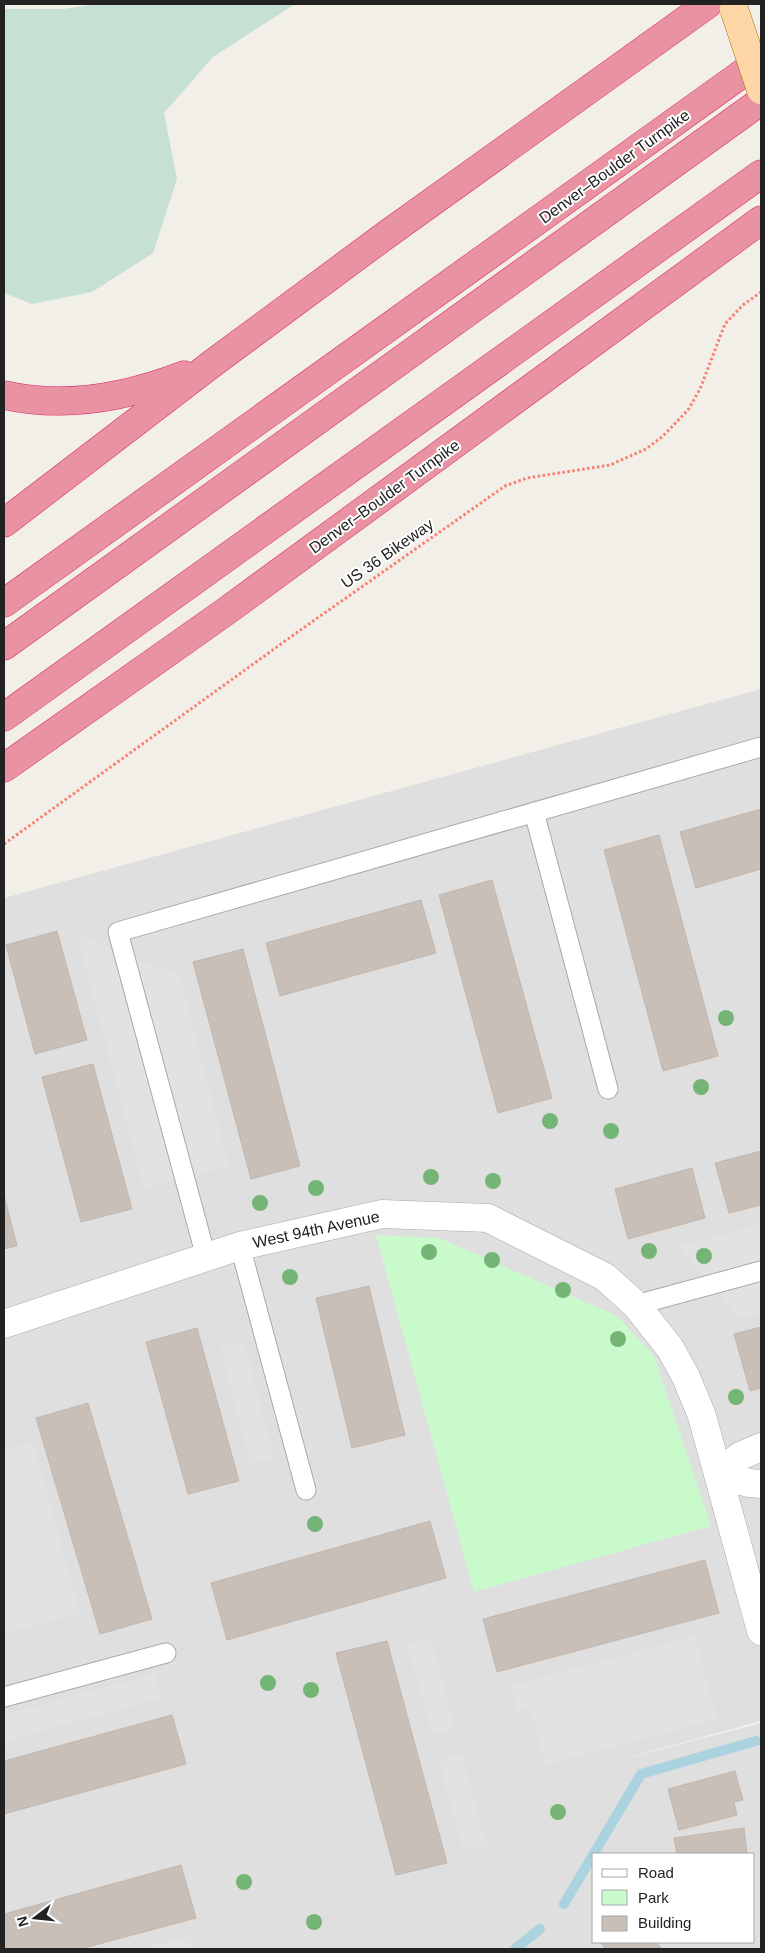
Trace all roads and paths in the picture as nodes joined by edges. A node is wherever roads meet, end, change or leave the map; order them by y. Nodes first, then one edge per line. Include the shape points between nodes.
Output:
1 (708, 4) edge
2 (732, 6) edge
3 (761, 60) edge
4 (761, 90) edge
5 (761, 101) edge
6 (761, 174) edge
7 (761, 220) edge
8 (761, 230) edge
9 (674, 284) junction
10 (761, 292) edge
11 (213, 363) junction
12 (4, 395) edge
13 (4, 523) edge
14 (4, 603) edge
15 (4, 646) edge
16 (4, 717) edge
17 (761, 747) edge
18 (4, 768) edge
19 (534, 812) junction
20 (4, 844) edge
21 (608, 1089) dead end
22 (240, 1246) junction
23 (206, 1257) junction
24 (761, 1271) edge
25 (636, 1305) junction
26 (4, 1324) edge
27 (761, 1447) edge
28 (718, 1474) junction
29 (761, 1484) edge
30 (306, 1490) dead end
31 (761, 1631) edge
32 (166, 1653) dead end
33 (4, 1697) edge

1 - 11 highway
2 - 4 main road, bridge
3 - 14 highway, Denver–Boulder Turnpike
5 - 15 highway
6 - 16 highway
7 - 9 highway, Denver–Boulder Turnpike
8 - 9 highway
9 - 18 highway, Denver–Boulder Turnpike via 225,612
10 - 20 path, US 36 Bikeway via 725,324 700,389 688,410 646,449 610,465 527,478 505,486
11 - 12 highway via 155,386 106,397 48,402
11 - 13 highway
17 - 19 lane
19 - 21 lane
19 - 23 lane via 118,932
22 - 23 street, West 94th Avenue
22 - 25 street, West 94th Avenue via 382,1214 488,1218 605,1277
22 - 30 lane
23 - 26 street, West 94th Avenue
24 - 25 lane
25 - 28 street, West 94th Avenue via 670,1348 686,1377 702,1416
27 - 28 street via 740,1456
28 - 29 street
28 - 31 street, West 94th Avenue
32 - 33 lane

